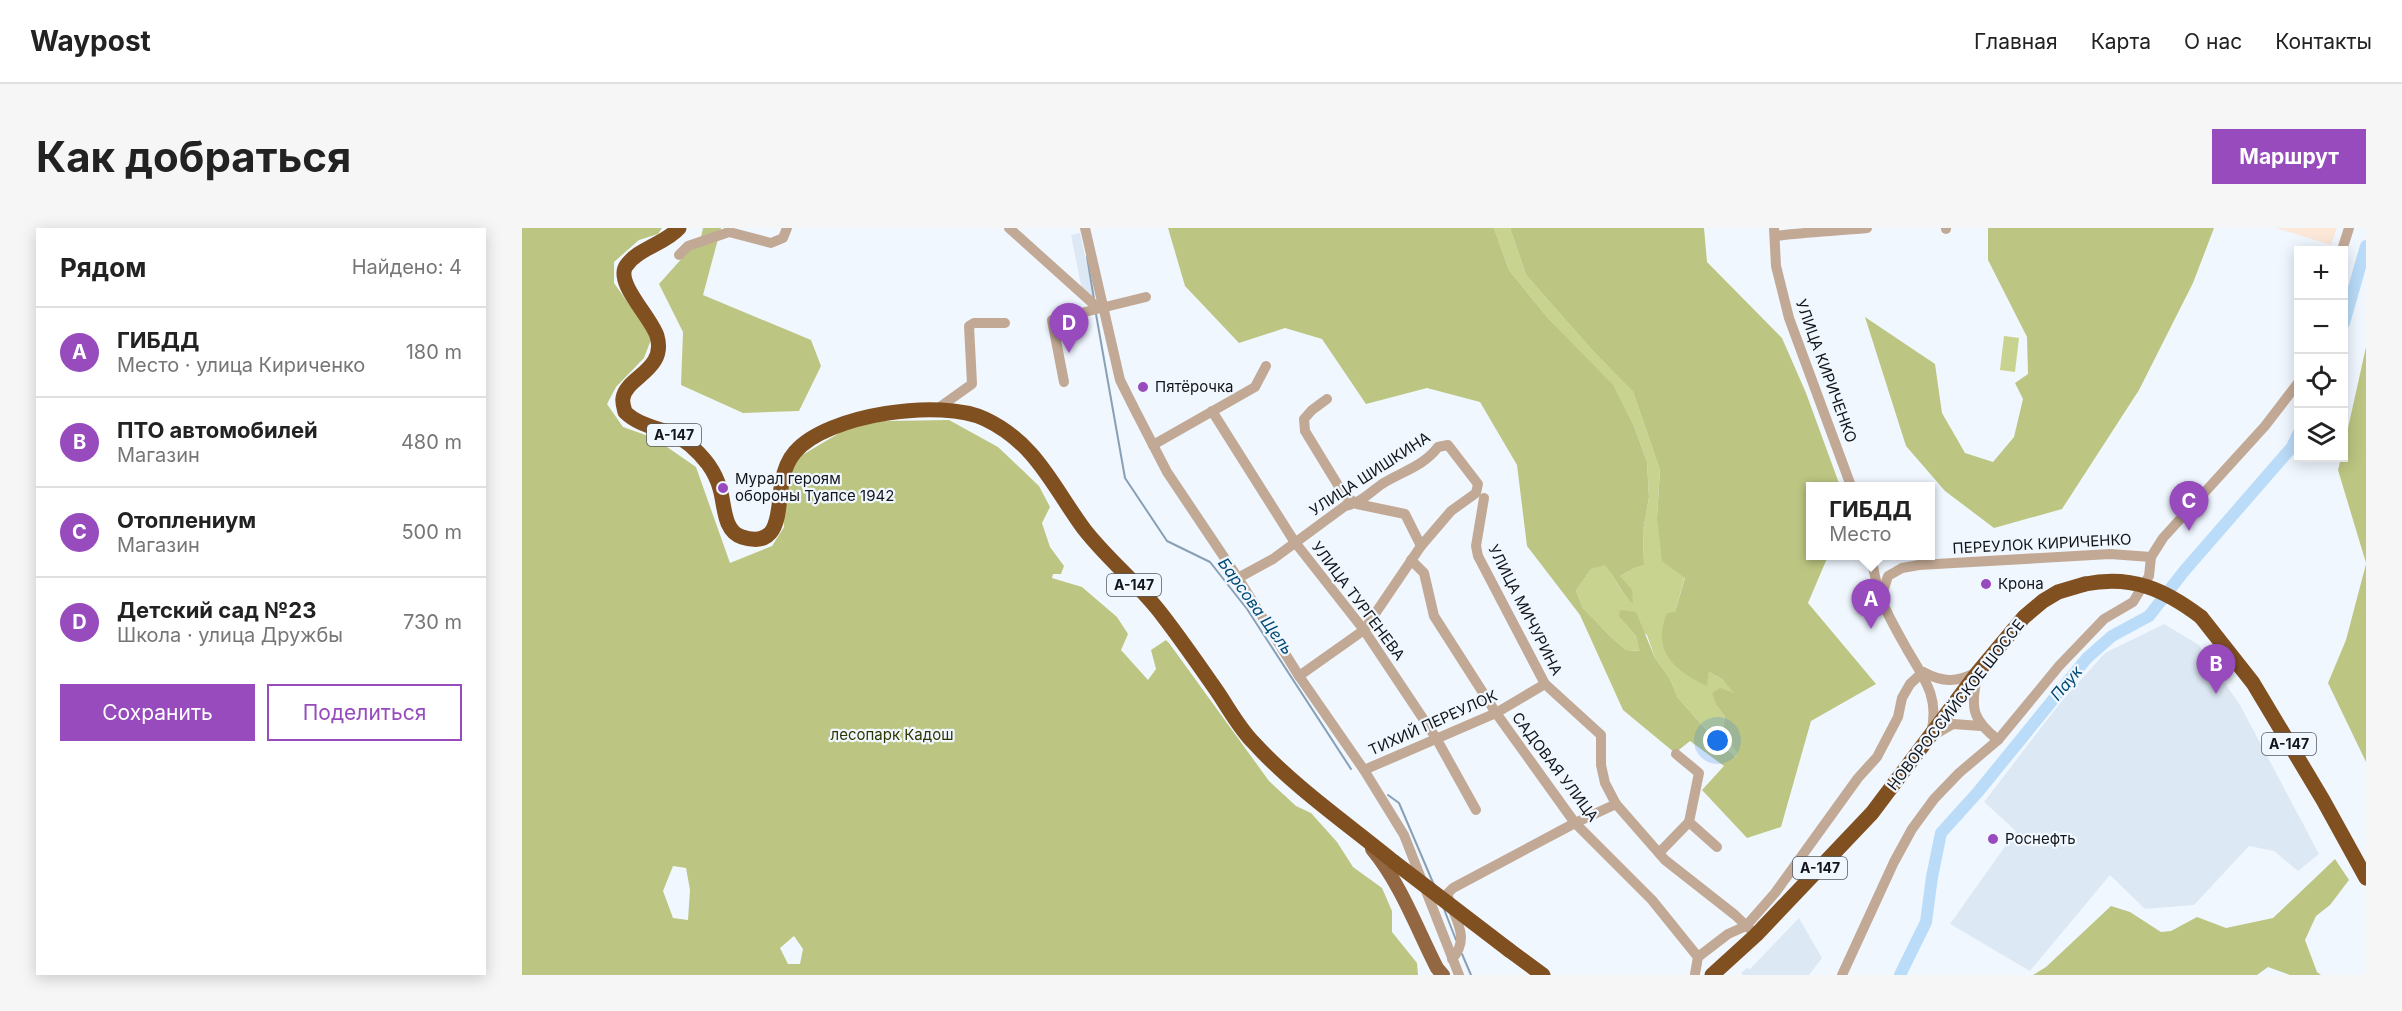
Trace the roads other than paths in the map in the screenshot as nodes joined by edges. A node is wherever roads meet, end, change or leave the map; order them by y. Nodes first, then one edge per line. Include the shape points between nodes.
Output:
1 (679, 228) edge
2 (787, 228) edge
3 (1009, 228) edge
4 (1085, 228) edge
5 (1867, 228) edge
6 (2349, 228) edge
7 (1775, 232) edge
8 (2343, 246) edge
9 (679, 255) dead end
10 (1146, 297) dead end
11 (1101, 307) junction
12 (1005, 323) dead end
13 (1266, 366) dead end
14 (1064, 382) dead end
15 (2294, 388) edge
16 (1327, 399) dead end
17 (937, 409) junction
18 (1212, 411) junction
19 (1153, 445) junction
20 (1850, 482) edge
21 (1484, 498) dead end
22 (1357, 504) junction
23 (1294, 541) junction
24 (1421, 546) junction
25 (2151, 557) junction
26 (1411, 560) junction
27 (1872, 560) edge
28 (1238, 578) junction
29 (1881, 598) junction
30 (1364, 630) junction
31 (1923, 672) junction
32 (1978, 672) junction
33 (1299, 676) junction
34 (1545, 684) junction
35 (1496, 713) junction
36 (1982, 726) junction
37 (1930, 737) junction
38 (1436, 738) junction
39 (1998, 740) junction
40 (1676, 754) dead end
41 (1364, 770) junction
42 (1616, 804) junction
43 (1476, 810) dead end
44 (1689, 822) junction
45 (1575, 823) junction
46 (1359, 834) junction
47 (1717, 847) dead end
48 (1659, 853) junction
49 (2366, 879) edge
50 (1751, 930) junction
51 (1458, 951) junction
52 (1698, 957) junction
53 (1443, 975) edge
54 (1459, 975) edge
55 (1543, 975) edge
56 (1695, 975) edge
57 (1712, 975) edge
58 (1842, 975) edge

1 - 17 highway, А-147 via 671,237 637,256 626,267 623,277 657,337 653,362 623,398 625,412 641,423 673,434 699,452 720,489 729,525 736,535 754,540 773,531 785,468 809,439 870,417
2 - 9 street via 783,238 771,243 729,232 687,246
3 - 11 street
4 - 11 street
5 - 7 street
6 - 8 street
7 - 20 street, УЛИЦА КИРИЧЕНКО via 1776,266 1789,318
10 - 11 street
11 - 14 street via 1052,320
11 - 19 street via 1120,380
12 - 17 street via 969,326 972,384
13 - 18 street via 1255,387
15 - 25 street via 2265,426 2163,538
16 - 22 street via 1304,419 1305,431 1344,495
17 - 46 highway, А-147 via 984,418 1035,456 1086,532 1161,613 1252,742
18 - 19 street
18 - 23 street, УЛИЦА ТУРГЕНЕВА
19 - 28 street
21 - 34 street, УЛИЦА МИЧУРИНА via 1476,546 1478,556
22 - 23 street, УЛИЦА ШИШКИНА via 1345,506
22 - 24 street via 1405,514
22 - 24 street, УЛИЦА ШИШКИНА via 1431,456 1438,447 1448,445 1478,484 1476,493 1451,511
23 - 28 street, УЛИЦА ШИШКИНА via 1273,559
23 - 30 street, УЛИЦА ТУРГЕНЕВА
24 - 26 street
25 - 29 street, ПЕРЕУЛОК КИРИЧЕНКО via 2110,554 1919,565 1888,576
25 - 39 street via 2149,576 2133,602 2104,619
26 - 30 street
26 - 35 street, САДОВАЯ УЛИЦА via 1424,573 1434,616
27 - 29 street
28 - 33 street
29 - 31 street via 1908,652
30 - 33 street
30 - 38 street, УЛИЦА ТУРГЕНЕВА
31 - 32 street via 1948,682
31 - 37 street via 1933,710
31 - 50 street via 1902,698 1898,717 1877,757 1801,854
32 - 36 street via 1973,705
32 - 37 highway, НОВОРОССИЙСКОЕ ШОССЕ / А-147
32 - 49 highway, НОВОРОССИЙСКОЕ ШОССЕ / А-147, bridge via 2011,631 2058,592 2115,581 2134,582 2172,596 2201,617 2253,683
33 - 41 street
34 - 35 street, ТИХИЙ ПЕРЕУЛОК
34 - 42 street, УЛИЦА МИЧУРИНА via 1601,735 1601,765
35 - 38 street, ТИХИЙ ПЕРЕУЛОК
35 - 45 street, САДОВАЯ УЛИЦА
36 - 37 street via 1953,724
36 - 39 street
37 - 50 highway, НОВОРОССИЙСКОЕ ШОССЕ / А-147 via 1872,813
38 - 41 street, ТИХИЙ ПЕРЕУЛОК
38 - 43 street, УЛИЦА ТУРГЕНЕВА
39 - 58 street via 1942,790 1912,829
40 - 44 street via 1699,773
41 - 51 street via 1404,835
42 - 45 street
42 - 48 street, УЛИЦА МИЧУРИНА
44 - 47 street
44 - 48 street
45 - 51 street via 1448,892 1462,933
45 - 52 street, САДОВАЯ УЛИЦА via 1652,900
46 - 53 main road via 1388,870
46 - 55 highway, А-147, bridge
48 - 50 street, УЛИЦА МИЧУРИНА
50 - 52 street via 1728,934
50 - 57 highway, НОВОРОССИЙСКОЕ ШОССЕ / А-147
51 - 54 street
52 - 56 street

